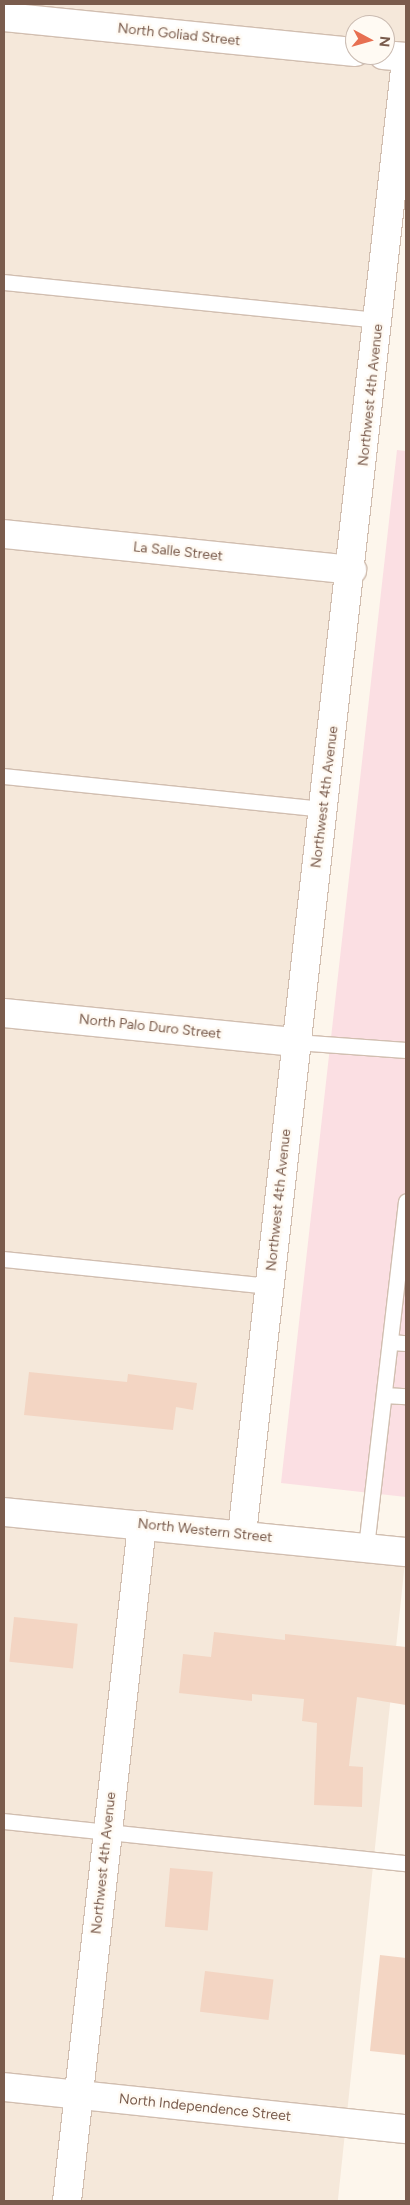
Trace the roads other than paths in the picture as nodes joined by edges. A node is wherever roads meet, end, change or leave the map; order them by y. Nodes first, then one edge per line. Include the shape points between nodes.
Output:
1 (4, 17) edge
2 (345, 51) edge
3 (406, 59) edge
4 (4, 282) edge
5 (379, 320) junction
6 (4, 534) edge
7 (352, 570) junction
8 (4, 776) edge
9 (324, 809) junction
10 (4, 1012) edge
11 (296, 1042) junction
12 (406, 1050) edge
13 (406, 1200) edge
14 (4, 1259) edge
15 (270, 1286) junction
16 (390, 1342) junction
17 (406, 1343) edge
18 (384, 1395) junction
19 (406, 1396) edge
20 (4, 1512) edge
21 (142, 1525) junction
22 (242, 1534) junction
23 (366, 1547) junction
24 (406, 1552) edge
25 (4, 1821) edge
26 (108, 1832) junction
27 (406, 1863) edge
28 (4, 2087) edge
29 (78, 2095) junction
30 (406, 2129) edge
31 (67, 2201) edge

1 - 2 street, North Goliad Street
3 - 5 street, Northwest 4th Avenue
4 - 5 lane
5 - 7 street, Northwest 4th Avenue
6 - 7 street, La Salle Street
7 - 9 street, Northwest 4th Avenue
8 - 9 lane
9 - 11 street, Northwest 4th Avenue
10 - 11 street, North Palo Duro Street
11 - 12 lane
11 - 15 street, Northwest 4th Avenue
13 - 16 lane
14 - 15 lane
15 - 22 street, Northwest 4th Avenue
16 - 17 lane
16 - 18 lane
18 - 19 lane
18 - 23 lane
20 - 21 street, North Western Street
21 - 22 street, North Western Street
21 - 26 street, Northwest 4th Avenue
22 - 23 street, North Western Street
23 - 24 street, North Western Street
25 - 26 lane
26 - 27 lane
26 - 29 street, Northwest 4th Avenue
28 - 29 street, North Independence Street
29 - 30 street, North Independence Street
29 - 31 street, Northwest 4th Avenue

